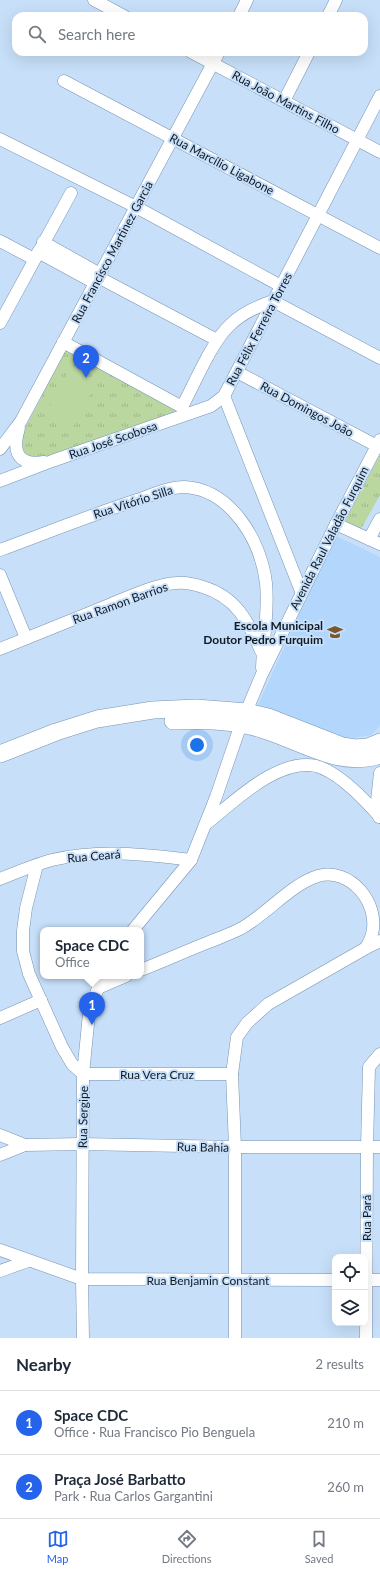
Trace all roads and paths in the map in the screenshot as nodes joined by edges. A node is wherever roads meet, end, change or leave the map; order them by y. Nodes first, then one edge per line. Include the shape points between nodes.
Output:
1 (94, 0) edge
2 (247, 0) edge
3 (336, 0) edge
4 (116, 12) edge
5 (241, 12) edge
6 (330, 12) edge
7 (199, 56) edge
8 (217, 56) edge
9 (307, 56) edge
10 (213, 64) junction
11 (64, 81) dead end
12 (380, 96) edge
13 (284, 101) junction
14 (173, 138) junction
15 (0, 139) edge
16 (357, 140) junction
17 (380, 152) edge
18 (71, 193) dead end
19 (136, 207) junction
20 (318, 215) junction
21 (0, 241) edge
22 (380, 248) edge
23 (38, 251) junction
24 (98, 278) junction
25 (281, 286) junction
26 (273, 301) junction
27 (0, 323) edge
28 (218, 340) junction
29 (63, 342) junction
30 (380, 358) edge
31 (237, 372) junction
32 (224, 396) junction
33 (184, 411) junction
34 (21, 421) junction
35 (379, 443) edge
36 (0, 450) edge
37 (52, 461) junction
38 (0, 481) edge
39 (380, 519) edge
40 (336, 524) junction
41 (375, 541) edge
42 (0, 550) edge
43 (0, 575) edge
44 (301, 591) junction
45 (232, 602) junction
46 (265, 620) junction
47 (26, 638) junction
48 (0, 649) edge
49 (263, 654) junction
50 (262, 674) junction
51 (244, 718) junction
52 (380, 742) edge
53 (0, 754) edge
54 (353, 754) junction
55 (380, 755) edge
56 (317, 758) junction
57 (0, 766) edge
58 (380, 773) edge
59 (380, 817) edge
60 (205, 825) junction
61 (191, 860) junction
62 (37, 864) junction
63 (0, 879) edge
64 (135, 927) edge
65 (380, 941) edge
66 (366, 948) junction
67 (144, 969) edge
68 (101, 979) edge
69 (119, 979) edge
70 (98, 988) junction
71 (41, 1000) junction
72 (0, 1018) edge
73 (379, 1057) edge
74 (83, 1074) junction
75 (232, 1074) junction
76 (0, 1135) edge
77 (82, 1144) junction
78 (25, 1145) junction
79 (235, 1147) junction
80 (367, 1147) junction
81 (380, 1147) edge
82 (0, 1155) edge
83 (0, 1250) edge
84 (366, 1254) edge
85 (28, 1261) junction
86 (0, 1271) edge
87 (82, 1279) junction
88 (235, 1280) junction
89 (332, 1280) edge
90 (368, 1280) edge
91 (380, 1280) edge
92 (366, 1290) edge
93 (83, 1338) edge
94 (235, 1338) edge
95 (366, 1338) edge

1 - 4 street
2 - 5 street
3 - 6 street
7 - 10 street, Rua João Martins Filho
8 - 10 street, Rua Francisco Martinez Garcia
9 - 13 street
10 - 13 street, Rua João Martins Filho
10 - 14 street, Rua Francisco Martinez Garcia
11 - 14 street, Rua Marcílio Ligabone
12 - 16 street, Rua Félix Ferreira Torres
13 - 16 street, Rua João Martins Filho
14 - 19 street, Rua Francisco Martinez Garcia
14 - 20 street, Rua Marcílio Ligabone
15 - 19 street
16 - 17 street, Rua João Martins Filho
16 - 20 street, Rua Félix Ferreira Torres
18 - 23 street
19 - 24 street, Rua Francisco Martinez Garcia
19 - 25 street
20 - 22 street, Rua Marcílio Ligabone
20 - 25 street, Rua Félix Ferreira Torres
21 - 23 street
23 - 24 street
23 - 27 street
24 - 28 street
24 - 29 street, Rua Francisco Martinez Garcia
25 - 26 street, Rua Félix Ferreira Torres
26 - 28 street via 256,307 230,324
26 - 30 street
26 - 31 street, Rua Félix Ferreira Torres
28 - 33 street
29 - 33 street
29 - 34 street, Rua Francisco Martinez Garcia
31 - 32 street, Rua Félix Ferreira Torres
31 - 35 street, Rua Domingos João
32 - 33 street, Rua José Scobosa via 211,406
32 - 44 street, Rua Félix Ferreira Torres
33 - 37 street, Rua José Scobosa
34 - 36 street, Rua Francisco Martinez Garcia
34 - 37 street via 15,441 19,455 30,462
35 - 40 street, Avenida Raul Valadão Furquim
37 - 38 street, Rua José Scobosa
39 - 41 street
40 - 41 street
40 - 44 street, Avenida Raul Valadão Furquim
42 - 46 street, Rua Vitório Silla via 112,508 166,491 182,487 197,488 216,496 234,512 257,549 266,583
43 - 47 street
44 - 50 street, Avenida Raul Valadão Furquim
45 - 46 street via 250,615
45 - 47 street, Rua Ramon Barrios via 209,589 187,583 175,583 147,590
45 - 49 street, Rua Ramon Barrios via 243,615
46 - 49 street, Rua Vitório Silla
47 - 48 street, Rua Ramon Barrios
49 - 50 street, Rua Ramon Barrios
50 - 51 street, Avenida Raul Valadão Furquim
51 - 53 main road via 196,708 153,710 97,719
51 - 54 main road via 268,717 342,746
51 - 56 main road
51 - 57 main road via 152,722 97,731 57,743
51 - 60 street, Avenida Raul Valadão Furquim
52 - 54 main road
54 - 55 main road via 368,759
54 - 56 main road
56 - 59 street
56 - 60 street via 272,773
58 - 59 street via 377,801
60 - 61 street, Avenida Raul Valadão Furquim
61 - 62 street, Rua Ceará via 138,853 103,853
61 - 64 street, Avenida Raul Valadão Furquim
62 - 63 street, Rua Ceará
62 - 71 street, Rua Sergipe via 26,908 23,951 29,974
65 - 66 street
66 - 67 street via 372,934 373,920 361,889 348,880 331,875 319,876 306,880 241,929
66 - 75 street via 268,1004 247,1023 237,1037
68 - 70 street
69 - 70 street
70 - 74 street via 89,1014
71 - 72 street
71 - 74 street, Rua Sergipe via 62,1047 72,1064
73 - 80 street, Rua Pará via 369,1067
74 - 75 street, Rua Vera Cruz
74 - 77 street, Rua Sergipe
75 - 79 street
76 - 78 street
77 - 78 street, Rua Bahia
77 - 79 street, Rua Bahia
77 - 87 street, Rua Sergipe
78 - 82 street
79 - 80 street, Rua Bahia
79 - 88 street
80 - 81 street, Rua Bahia
80 - 84 street, Rua Pará
83 - 85 street, Rua Benjamin Constant
85 - 86 street
85 - 87 street, Rua Benjamin Constant
87 - 88 street, Rua Benjamin Constant
87 - 93 street, Rua Sergipe
88 - 89 street, Rua Benjamin Constant
88 - 94 street
90 - 91 street
92 - 95 street, Rua Pará

